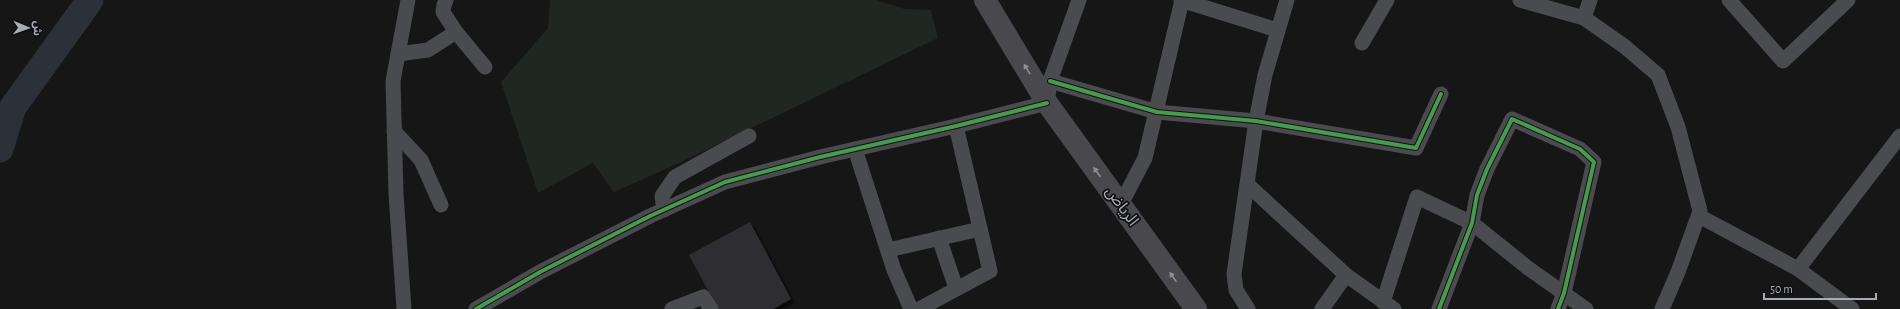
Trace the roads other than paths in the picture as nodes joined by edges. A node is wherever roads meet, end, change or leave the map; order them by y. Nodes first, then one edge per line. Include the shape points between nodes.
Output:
1 (408, 0) edge
2 (446, 0) edge
3 (970, 0) edge
4 (1079, 0) edge
5 (1182, 0) edge
6 (1287, 0) edge
7 (1387, 0) edge
8 (1520, 0) edge
9 (1590, 0) edge
10 (1729, 0) edge
11 (1848, 0) edge
12 (987, 5) edge
13 (1584, 18) junction
14 (1277, 30) junction
15 (456, 32) junction
16 (1362, 43) dead end
17 (398, 54) junction
18 (485, 68) dead end
19 (1050, 82) junction
20 (1441, 94) dead end
21 (1047, 103) junction
22 (1157, 112) junction
23 (1256, 121) junction
24 (956, 126) junction
25 (394, 130) junction
26 (749, 136) dead end
27 (1900, 136) edge
28 (856, 149) junction
29 (1248, 185) junction
30 (1121, 204) junction
31 (440, 205) dead end
32 (664, 210) junction
33 (1699, 216) junction
34 (1472, 223) junction
35 (980, 229) junction
36 (939, 238) junction
37 (888, 250) junction
38 (1798, 269) junction
39 (1346, 275) junction
40 (956, 288) junction
41 (1564, 294) junction
42 (1389, 306) edge
43 (404, 309) edge
44 (476, 309) edge
45 (672, 309) edge
46 (711, 309) edge
47 (911, 309) edge
48 (919, 309) edge
49 (1196, 309) edge
50 (1248, 309) edge
51 (1322, 309) edge
52 (1439, 309) edge
53 (1558, 309) edge
54 (1586, 309) edge
55 (1662, 309) edge
56 (1852, 309) edge

1 - 17 street
2 - 15 street via 442,12
3 - 12 street
4 - 19 street
5 - 14 street
5 - 22 street
6 - 14 street
7 - 16 street
8 - 13 street
9 - 13 street
10 - 11 street via 1783,61
21 -> 12 street, الرياض
13 - 33 street via 1624,46 1658,75 1678,127 1700,211
14 - 23 street
15 - 17 street via 428,50
15 - 18 street
17 - 25 street via 393,81
19 - 21 street
19 - 22 street
20 - 23 street via 1416,148
21 - 24 street
30 -> 21 street, الرياض
22 - 23 street
22 - 30 street via 1145,158
23 - 29 street
24 - 28 street
24 - 35 street
25 - 31 street via 421,160
25 - 43 street
26 - 32 street via 675,177 662,196
27 - 38 street
28 - 32 street via 725,182
28 - 37 street
29 - 39 street
29 - 50 street via 1234,274 1236,290
49 -> 30 street, الرياض
32 - 44 street via 540,272
33 - 38 street
33 - 55 street
34 - 41 street
34 - 41 street via 1482,182 1512,119 1580,149 1594,162
34 - 42 street via 1417,197
34 - 52 street
35 - 36 street
35 - 40 street via 990,271
36 - 37 street
36 - 40 street
37 - 47 street
38 - 56 street
39 - 42 street
39 - 51 street
40 - 48 street
41 - 53 street
41 - 54 street
45 - 46 street via 703,297

